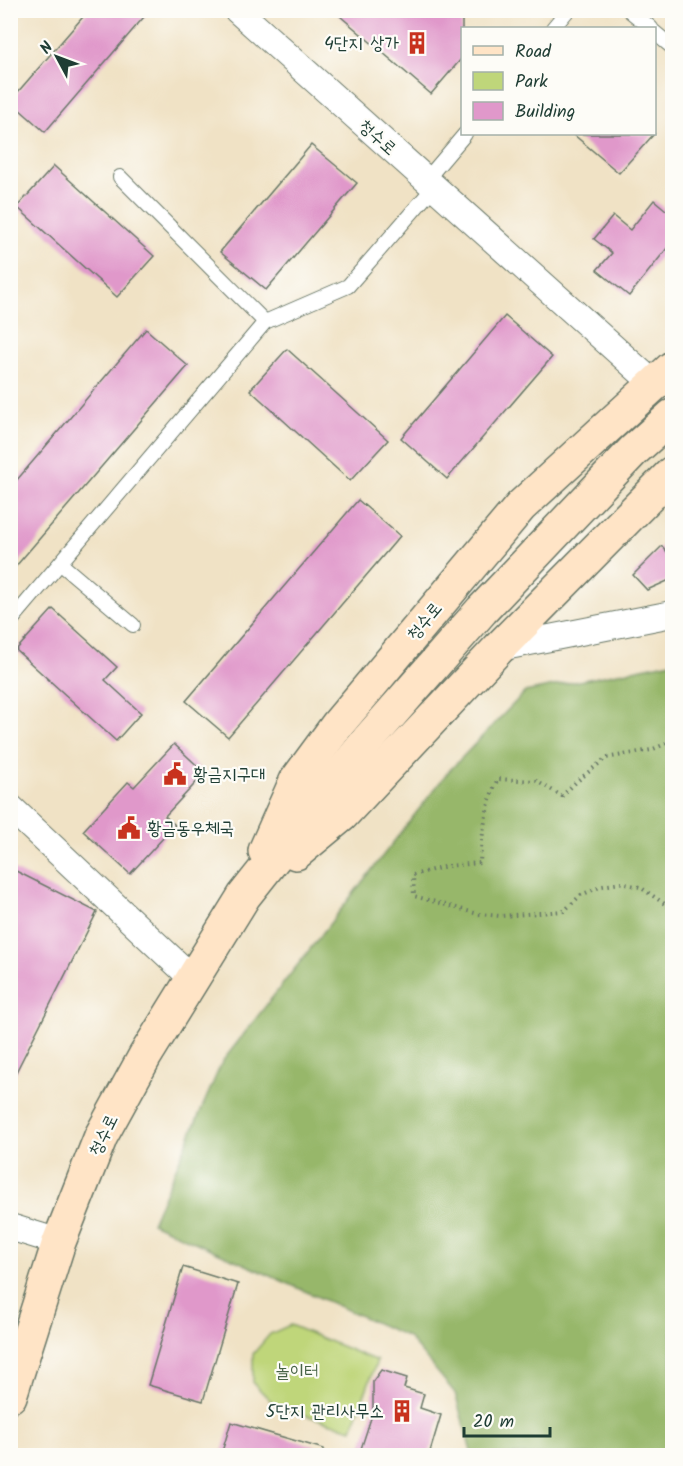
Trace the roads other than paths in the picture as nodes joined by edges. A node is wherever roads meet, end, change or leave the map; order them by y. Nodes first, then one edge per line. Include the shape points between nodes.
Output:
1 (237, 10) edge
2 (568, 10) edge
3 (629, 10) edge
4 (554, 27) edge
5 (650, 27) edge
6 (656, 34) edge
7 (672, 47) edge
8 (464, 135) edge
9 (120, 177) dead end
10 (430, 184) junction
11 (266, 322) junction
12 (663, 376) edge
13 (672, 416) edge
14 (672, 473) edge
15 (61, 564) junction
16 (672, 614) edge
17 (10, 622) edge
18 (133, 625) dead end
19 (499, 648) junction
20 (10, 807) edge
21 (244, 896) junction
22 (193, 979) junction
23 (10, 1227) edge
24 (59, 1242) junction
25 (10, 1396) edge

1 - 10 street, 청수로
2 - 4 lane
3 - 5 lane
6 - 7 lane
8 - 10 lane
9 - 11 lane
10 - 11 lane via 348,286
10 - 12 street, 청수로
11 - 15 lane
12 - 21 main road, 청수로 via 521,506 338,724 296,780
13 - 21 main road, 청수로 via 633,451 482,610 368,740
14 - 19 main road, 청수로
15 - 17 lane
15 - 18 lane
16 - 19 street
19 - 21 main road, 청수로 via 342,815
20 - 22 street
21 - 22 main road, 청수로
22 - 24 main road, 청수로 via 101,1136
23 - 24 street
24 - 25 main road, 청수로

